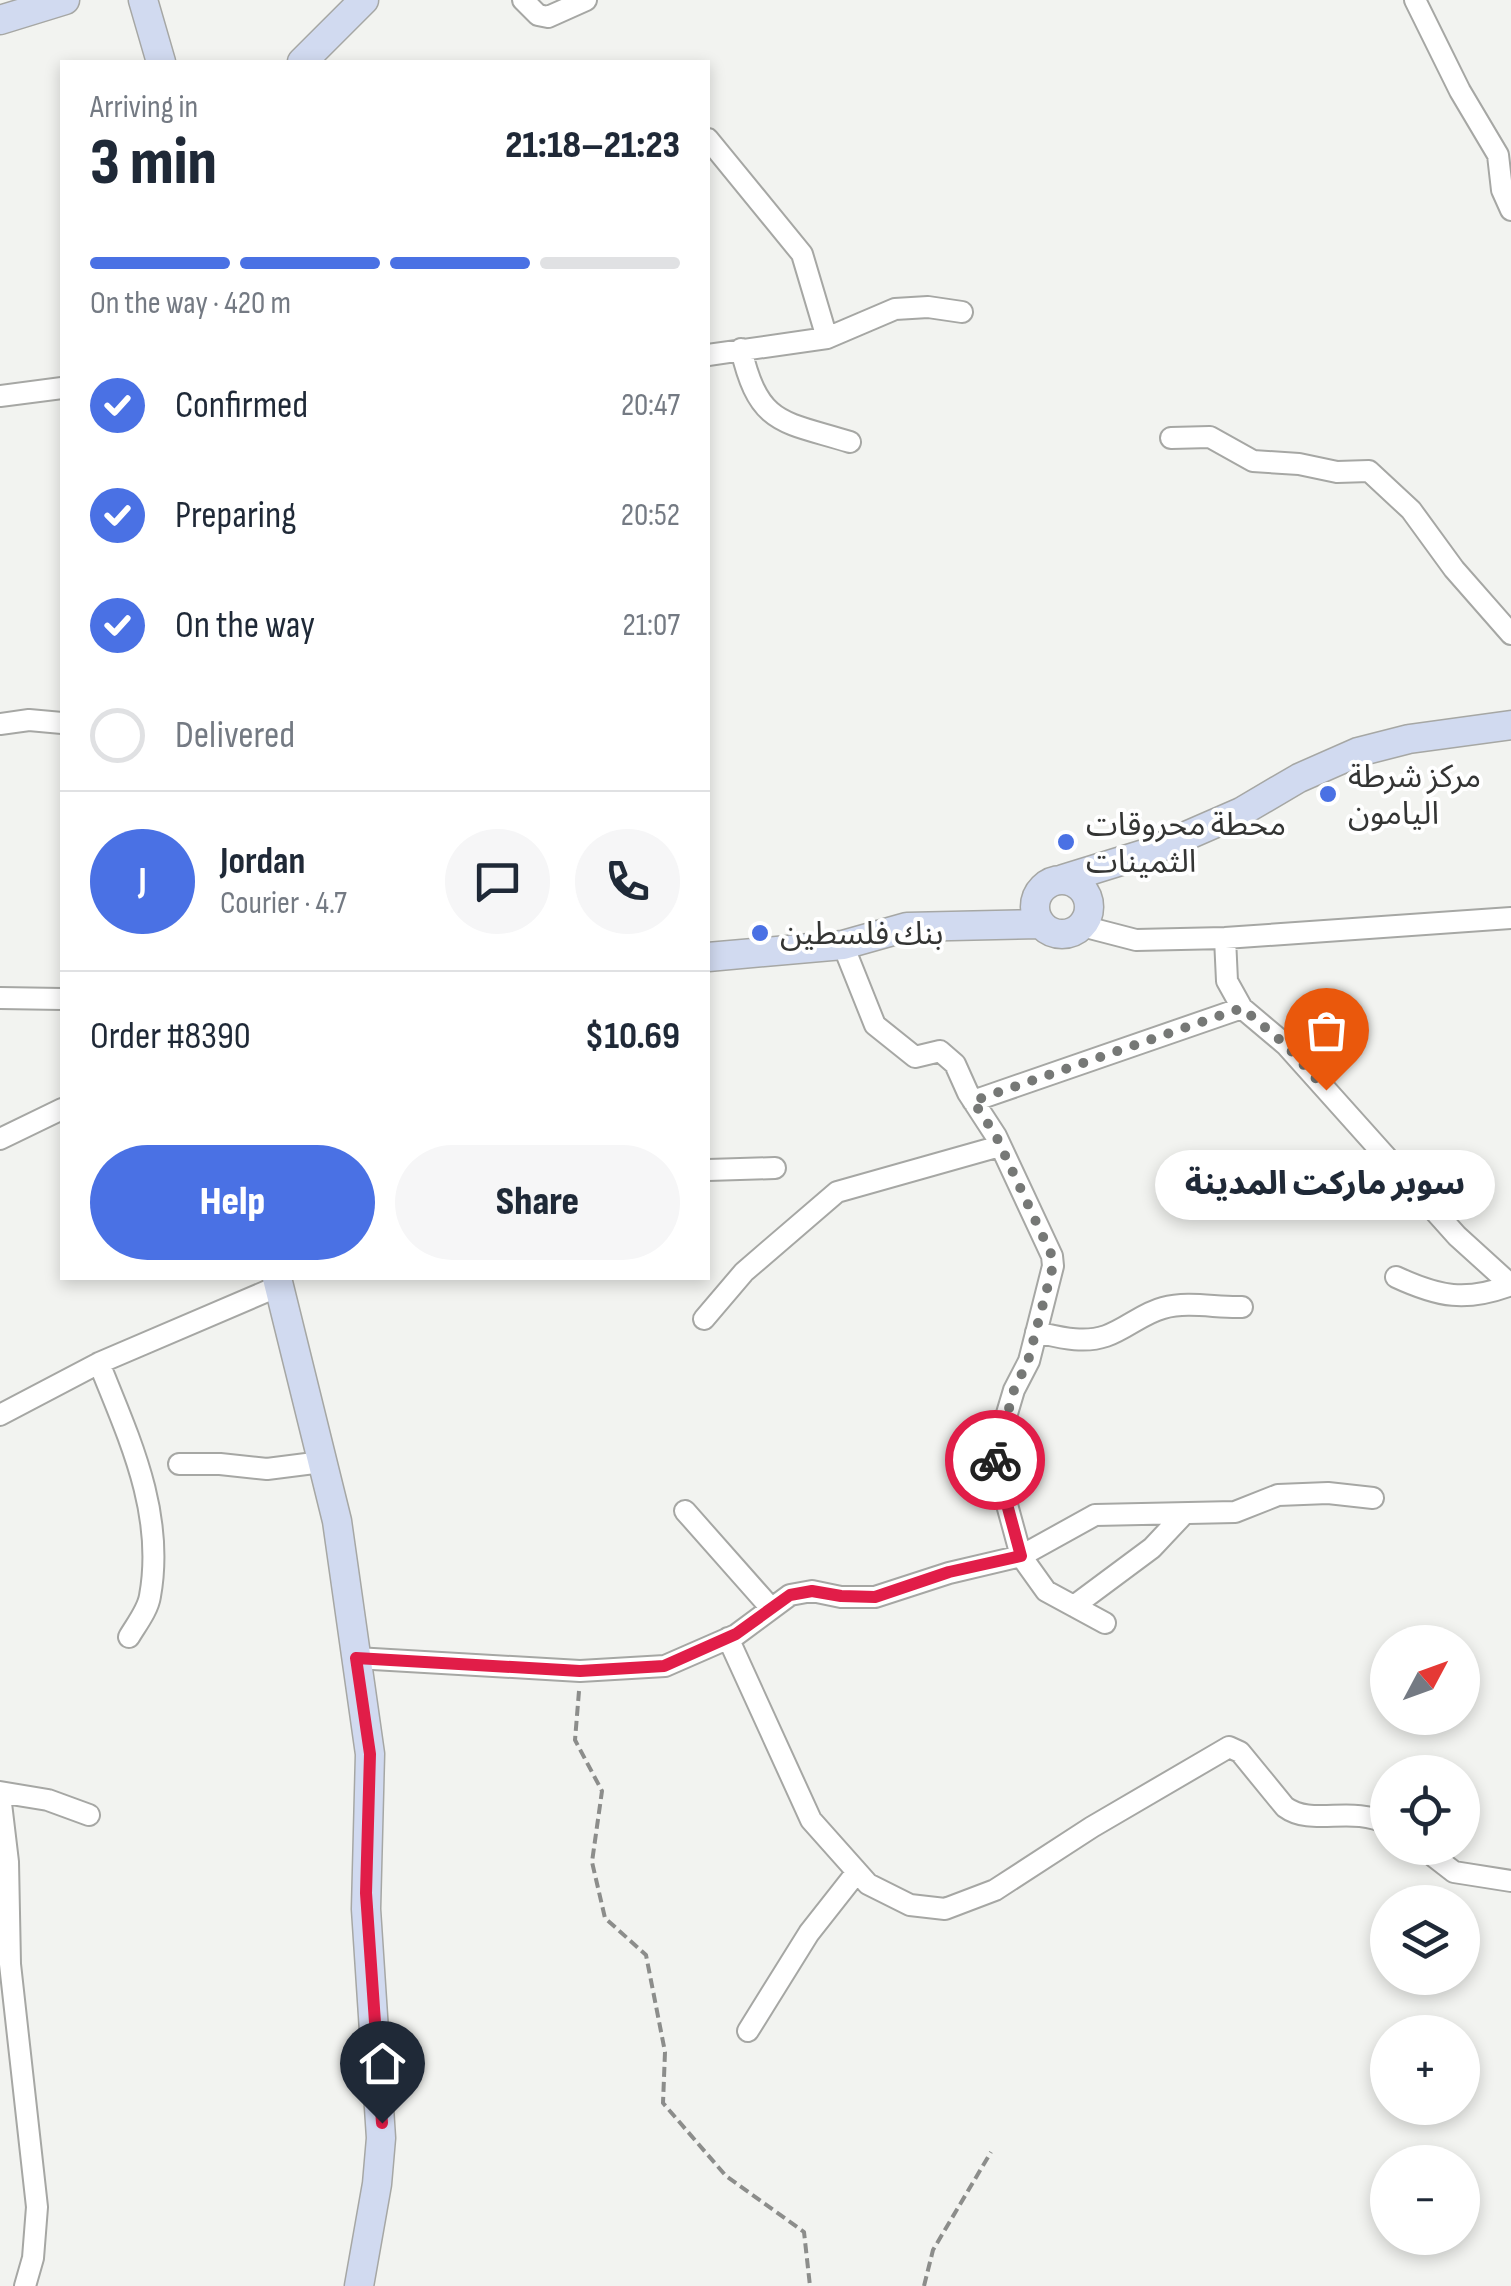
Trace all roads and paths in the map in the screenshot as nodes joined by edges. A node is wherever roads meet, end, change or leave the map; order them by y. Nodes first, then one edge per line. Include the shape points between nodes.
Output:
1 (65, 0) edge
2 (143, 0) edge
3 (364, 0) edge
4 (523, 0) edge
5 (586, 0) edge
6 (1415, 0) edge
7 (0, 20) edge
8 (161, 60) edge
9 (304, 60) edge
10 (710, 141) edge
11 (1511, 210) edge
12 (962, 312) dead end
13 (827, 338) junction
14 (742, 349) junction
15 (710, 355) edge
16 (60, 388) edge
17 (0, 396) edge
18 (1171, 438) dead end
19 (850, 442) dead end
20 (1511, 634) edge
21 (60, 723) edge
22 (0, 724) edge
23 (1511, 725) edge
24 (1064, 879) junction
25 (1511, 918) edge
26 (1042, 924) junction
27 (1082, 926) junction
28 (1225, 938) junction
29 (843, 945) junction
30 (710, 957) edge
31 (0, 998) edge
32 (60, 999) edge
33 (1242, 1008) junction
34 (973, 1101) junction
35 (60, 1110) edge
36 (0, 1139) edge
37 (1000, 1146) junction
38 (775, 1168) dead end
39 (710, 1170) edge
40 (1396, 1277) dead end
41 (278, 1282) edge
42 (1242, 1307) dead end
43 (704, 1319) dead end
44 (1036, 1332) junction
45 (99, 1363) junction
46 (0, 1415) edge
47 (322, 1462) junction
48 (179, 1464) dead end
49 (1373, 1498) dead end
50 (685, 1511) dead end
51 (1184, 1514) junction
52 (1021, 1556) junction
53 (1074, 1606) junction
54 (770, 1607) junction
55 (1105, 1623) dead end
56 (129, 1637) dead end
57 (728, 1638) junction
58 (356, 1658) junction
59 (580, 1671) junction
60 (0, 1793) edge
61 (88, 1815) dead end
62 (1370, 1818) edge
63 (1445, 1865) edge
64 (856, 1872) junction
65 (1511, 1880) edge
66 (748, 2030) dead end
67 (992, 2152) dead end
68 (25, 2286) edge
69 (359, 2286) edge
70 (810, 2286) edge
71 (924, 2286) edge

1 - 7 street
2 - 8 street
3 - 9 street
4 - 5 street via 548,18
6 - 11 street via 1498,155
10 - 13 street via 802,254
12 - 13 street via 894,309
13 - 14 street
14 - 15 street
14 - 19 street via 749,384 770,416
16 - 17 street
18 - 20 street via 1210,437 1253,462 1369,471 1411,510
21 - 22 street
23 - 24 street via 1358,752 1147,853
24 - 26 street via 1046,884 1036,899
24 - 27 street via 1080,886 1089,901
25 - 28 street
26 - 27 street via 1066,934
26 - 29 street via 908,926
27 - 28 street via 1136,940
28 - 33 street via 1227,981
29 - 30 street
29 - 34 street via 874,1025 915,1057 949,1057
31 - 32 street
33 - 34 street
33 - 40 street via 1286,1045 1456,1236 1511,1285 1482,1296 1446,1296
34 - 37 street
35 - 36 street
37 - 43 street via 837,1192 744,1272
37 - 44 street via 1052,1256
38 - 39 street
41 - 45 street
41 - 47 street
42 - 44 street via 1162,1308 1106,1337 1070,1340
44 - 52 street via 994,1457
45 - 46 street
45 - 56 street via 154,1519 150,1599
47 - 48 street via 268,1469
47 - 58 street
49 - 51 street via 1278,1496 1235,1512
50 - 54 street
51 - 52 street via 1095,1515
51 - 53 street via 1152,1548
52 - 53 street via 1046,1591
52 - 54 street via 892,1594 801,1592
53 - 55 street
54 - 57 street
57 - 59 street via 664,1666
57 - 64 street via 811,1820
58 - 59 street
58 - 69 street via 370,1754 366,1893 382,2123
59 - 70 path via 575,1740 602,1791 592,1862 605,1918 646,1954 665,2052 663,2103 726,2176 804,2232
60 - 61 street
60 - 68 street via 10,1964 37,2207
62 - 64 street via 1294,1814 1229,1747 995,1890 946,1909 895,1900
63 - 65 street
64 - 66 street
67 - 71 path via 933,2250

